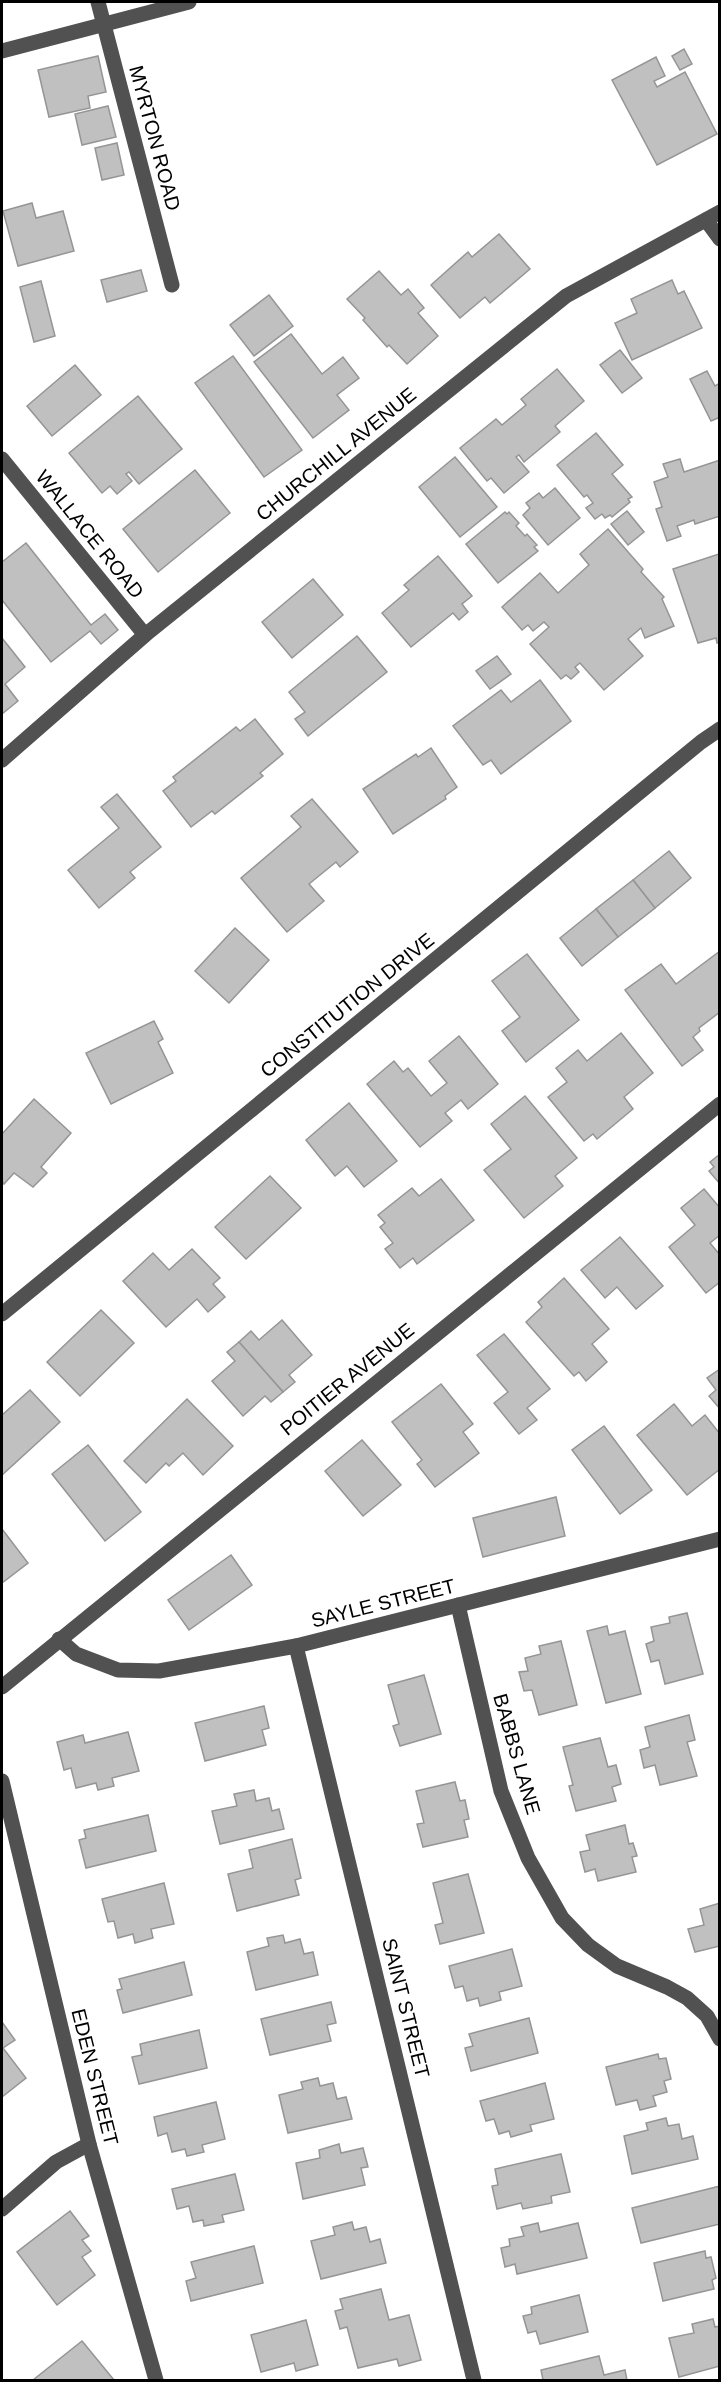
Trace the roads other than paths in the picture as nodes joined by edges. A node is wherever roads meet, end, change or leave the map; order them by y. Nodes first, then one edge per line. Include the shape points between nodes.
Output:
1 (98, 2) edge
2 (189, 2) edge
3 (104, 25) junction
4 (2, 51) edge
5 (713, 216) edge
6 (720, 239) edge
7 (172, 285) dead end
8 (2, 459) edge
9 (145, 635) junction
10 (720, 729) edge
11 (2, 760) edge
12 (720, 1104) edge
13 (2, 1314) edge
14 (720, 1539) edge
15 (458, 1605) junction
16 (59, 1639) junction
17 (296, 1646) junction
18 (2, 1687) edge
19 (2, 1781) edge
20 (720, 2039) edge
21 (89, 2144) junction
22 (2, 2209) edge
23 (156, 2380) edge
24 (474, 2380) edge

1 - 3 street, MYRTON ROAD
2 - 3 street
3 - 4 street
3 - 7 street, MYRTON ROAD
5 - 6 street
5 - 9 street, CHURCHILL AVENUE via 566,296
8 - 9 street, WALLACE ROAD
9 - 11 street, CHURCHILL AVENUE
10 - 13 street, CONSTITUTION DRIVE
12 - 16 street, POITIER AVENUE
14 - 15 street, SAYLE STREET
15 - 17 street, SAYLE STREET
15 - 20 street, BABBS LANE via 501,1791 528,1858 562,1918 588,1945 617,1966 687,1998 706,2016
16 - 17 street, SAYLE STREET via 76,1654 118,1670 159,1671
16 - 18 street, POITIER AVENUE
17 - 24 street, SAINT STREET
19 - 21 street, EDEN STREET
21 - 22 street via 56,2162
21 - 23 street, EDEN STREET

